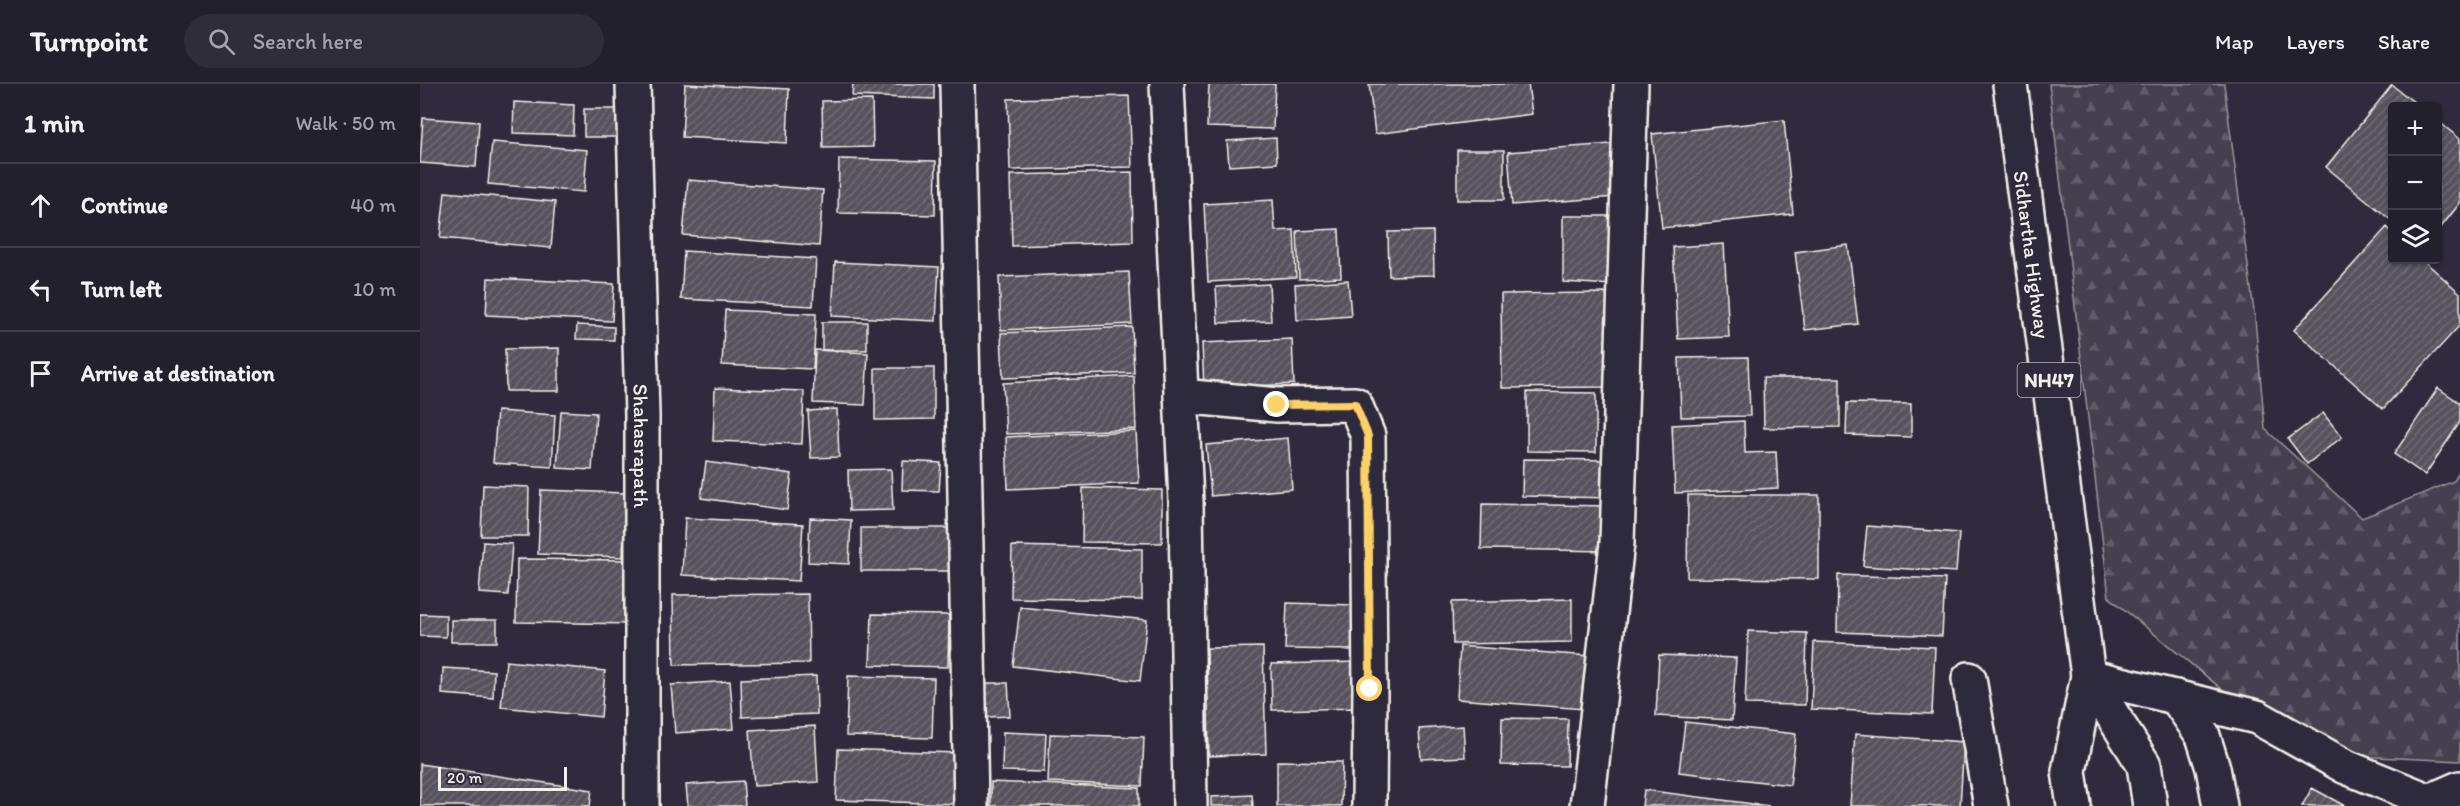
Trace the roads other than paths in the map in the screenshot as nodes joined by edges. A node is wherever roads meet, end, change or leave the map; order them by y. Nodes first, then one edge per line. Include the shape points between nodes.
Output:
1 (633, 84) edge
2 (957, 84) edge
3 (1167, 84) edge
4 (1631, 84) edge
5 (2010, 84) edge
6 (1181, 396) junction
7 (2088, 676) junction
8 (1969, 679) dead end
9 (2176, 697) junction
10 (2460, 788) edge
11 (642, 806) edge
12 (971, 806) edge
13 (1190, 806) edge
14 (1369, 806) edge
15 (1587, 806) edge
16 (1991, 806) edge
17 (2074, 806) edge
18 (2150, 806) edge
19 (2220, 806) edge

1 - 11 main road, Shahasrapath via 642,415
2 - 12 main road
3 - 6 main road
4 - 15 main road via 1617,543
5 - 7 main road, Sidhartha Highway / NH47
6 - 13 main road
6 - 14 main road via 1277,405 1355,404 1368,436
7 - 9 main road
7 - 17 main road, Sidhartha Highway / NH47 via 2069,771
7 - 18 main road, Sidhartha Highway / NH47 via 2144,765
8 - 16 main road
9 - 10 main road via 2258,717 2346,767 2430,801
9 - 19 main road via 2202,736

